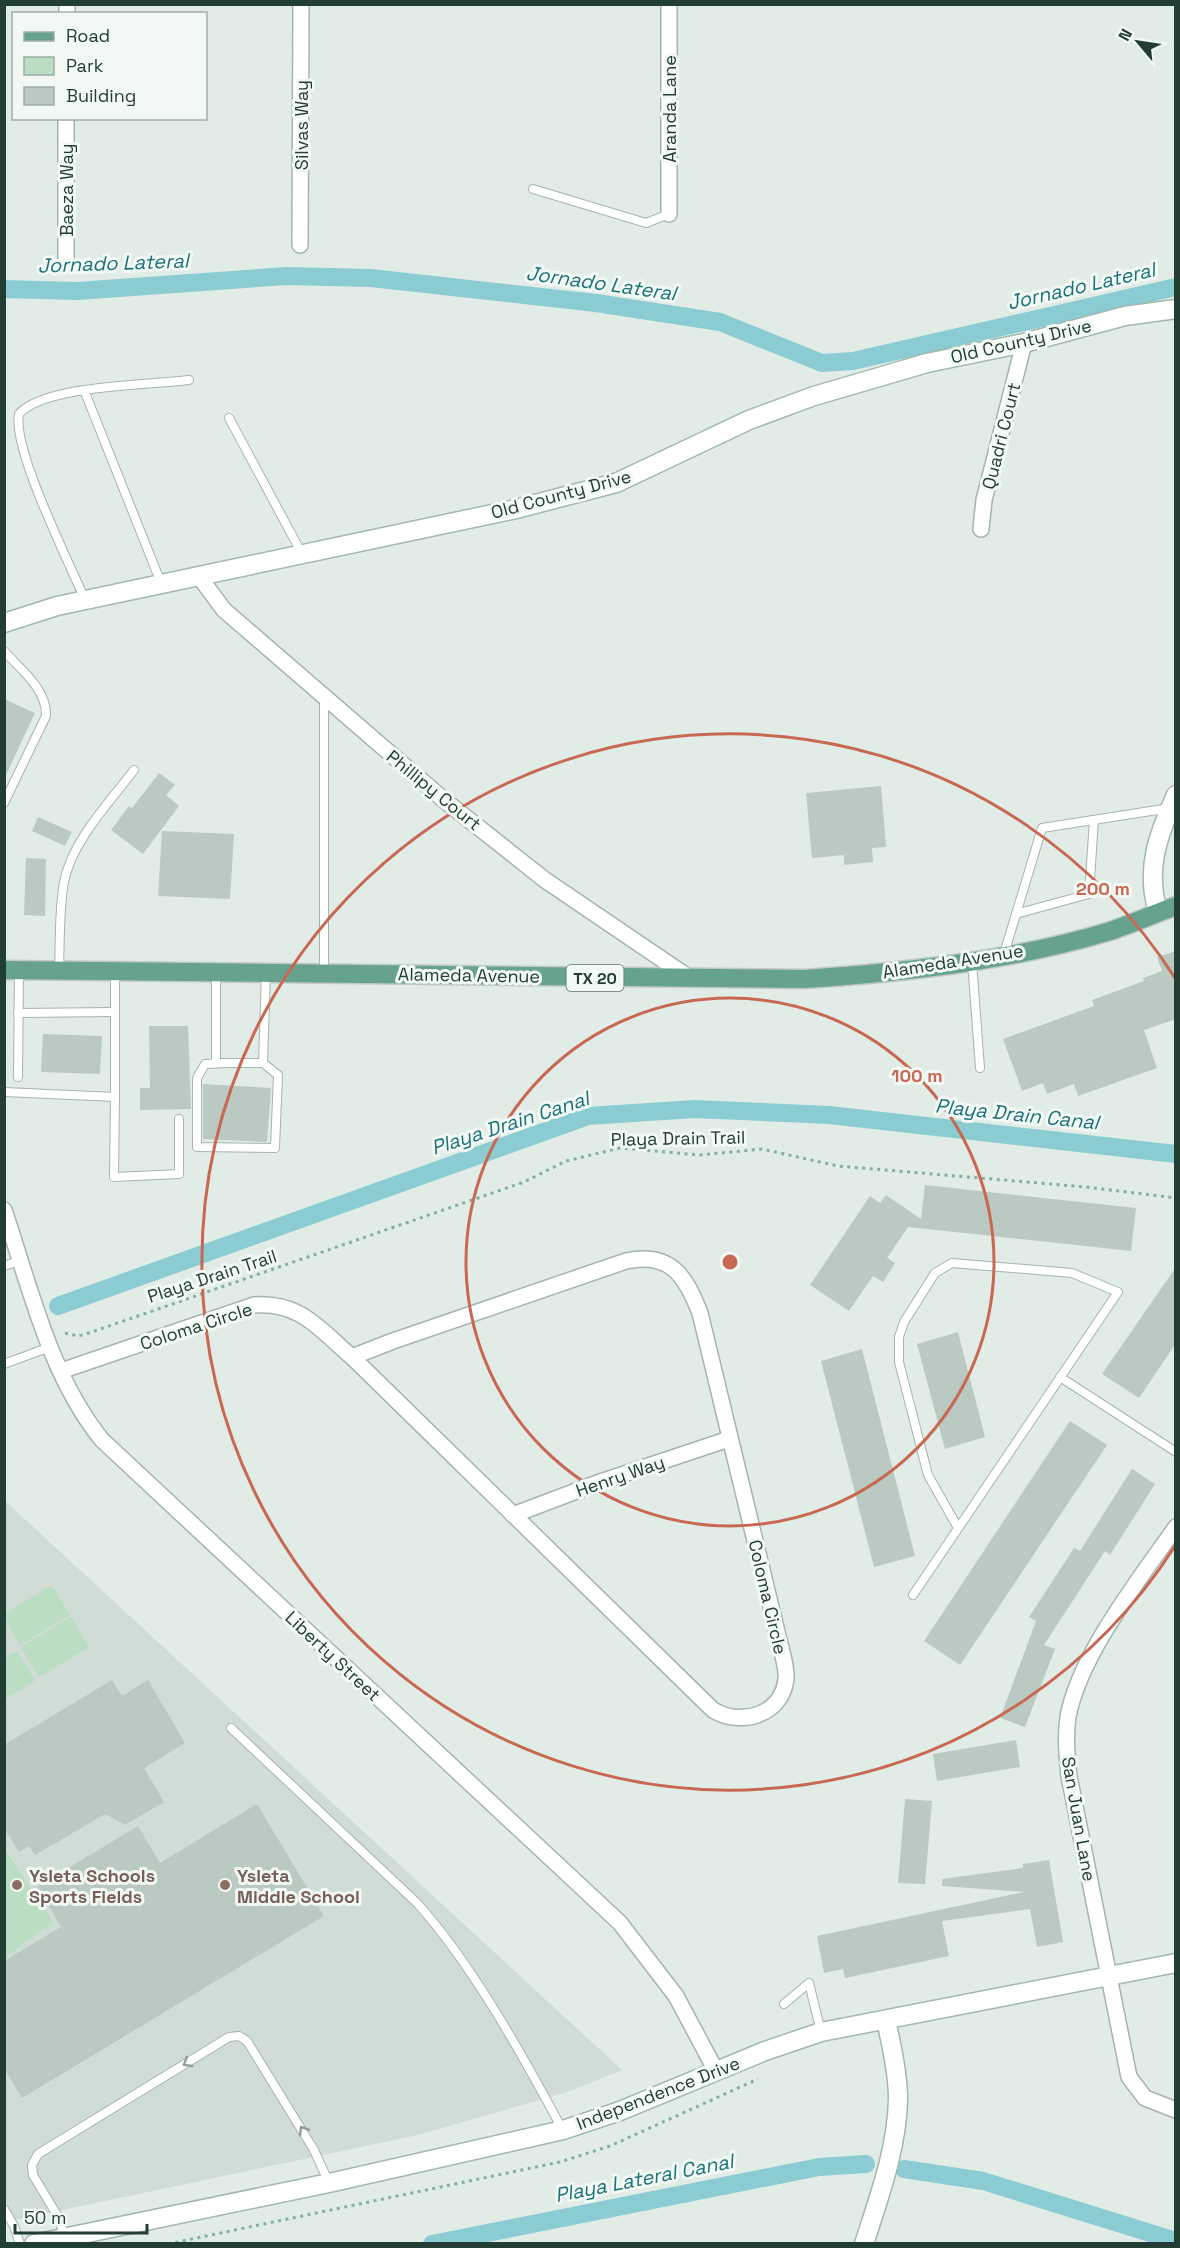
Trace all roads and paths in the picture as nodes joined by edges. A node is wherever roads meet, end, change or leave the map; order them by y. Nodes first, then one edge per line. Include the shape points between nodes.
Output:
1 (301, 4) edge
2 (669, 4) edge
3 (66, 120) edge
4 (533, 189) dead end
5 (669, 214) joint
6 (300, 245) dead end
7 (66, 262) dead end
8 (1176, 309) edge
9 (1024, 342) junction
10 (189, 380) dead end
11 (84, 390) junction
12 (229, 418) dead end
13 (981, 530) dead end
14 (301, 552) junction
15 (198, 575) junction
16 (161, 583) junction
17 (85, 600) junction
18 (4, 623) edge
19 (4, 651) edge
20 (324, 699) junction
21 (134, 770) dead end
22 (1173, 801) edge
23 (4, 803) edge
24 (1094, 820) junction
25 (1167, 909) edge
26 (1016, 914) junction
27 (1003, 956) junction
28 (972, 961) junction
29 (12, 971) edge
30 (59, 971) junction
31 (115, 972) junction
32 (216, 972) junction
33 (266, 972) junction
34 (324, 972) junction
35 (692, 980) junction
36 (115, 1012) junction
37 (18, 1013) junction
38 (227, 1063) junction
39 (263, 1063) junction
40 (980, 1068) dead end
41 (18, 1077) dead end
42 (4, 1092) edge
43 (115, 1097) junction
44 (180, 1119) dead end
45 (1176, 1198) edge
46 (6, 1220) edge
47 (22, 1260) junction
48 (4, 1266) edge
49 (65, 1333) dead end
50 (52, 1346) junction
51 (352, 1357) junction
52 (4, 1364) edge
53 (61, 1371) junction
54 (1060, 1377) junction
55 (729, 1439) junction
56 (1176, 1452) edge
57 (513, 1515) junction
58 (1176, 1527) edge
59 (958, 1528) junction
60 (913, 1595) dead end
61 (231, 1728) dead end
62 (1176, 1963) edge
63 (1107, 1975) junction
64 (784, 2004) dead end
65 (886, 2021) junction
66 (821, 2032) junction
67 (716, 2071) junction
68 (758, 2079) dead end
69 (1176, 2110) edge
70 (563, 2130) junction
71 (329, 2182) junction
72 (4, 2209) edge
73 (65, 2237) junction
74 (20, 2244) edge
75 (34, 2244) edge
76 (168, 2244) edge
77 (864, 2244) edge

1 - 6 street, Silvas Way
2 - 5 street, Aranda Lane
3 - 7 street, Baeza Way
4 - 5 lane via 646,223
8 - 9 street, Old County Drive via 1125,316
9 - 13 street, Quadri Court via 984,500
9 - 14 street, Old County Drive via 927,363 814,396 749,420 616,483 516,509
10 - 11 lane
11 - 16 lane
11 - 17 lane via 30,404 19,414 17,430
12 - 14 lane
14 - 15 street, Old County Drive
15 - 16 street, Old County Drive
15 - 20 street, Phillipy Court via 224,610
16 - 17 street, Old County Drive
17 - 18 street, Old County Drive
19 - 23 lane via 47,704 46,716
20 - 34 lane
20 - 35 street, Phillipy Court via 545,880
21 - 30 lane via 101,813 69,866 62,903
22 - 24 lane
22 - 25 street via 1152,865 1154,899
24 - 26 lane via 1042,828
24 - 26 lane via 1089,894
25 - 27 main road, Alameda Avenue / TX 20 via 1108,932
26 - 27 lane
27 - 28 main road, Alameda Avenue / TX 20
28 - 35 main road, Alameda Avenue / TX 20 via 805,979
28 - 40 lane
29 - 30 main road, Alameda Avenue / TX 20
29 - 37 lane
30 - 31 main road, Alameda Avenue / TX 20
31 - 32 main road, Alameda Avenue / TX 20
31 - 36 lane
32 - 33 main road, Alameda Avenue / TX 20
32 - 38 lane via 216,1063
33 - 34 main road, Alameda Avenue / TX 20
33 - 39 lane
34 - 35 main road, Alameda Avenue / TX 20
36 - 37 lane
36 - 43 lane
37 - 41 lane
38 - 39 lane
38 - 39 lane via 204,1064 197,1078 197,1147 275,1148 278,1075
42 - 43 lane
43 - 44 lane via 114,1177 179,1174
45 - 49 path, Playa Drain Trail via 1086,1186 838,1166 762,1149 700,1155 620,1149 566,1161 524,1182 86,1334
46 - 47 street, Liberty Street
47 - 48 lane
47 - 50 street, Liberty Street
50 - 52 lane
50 - 53 street, Liberty Street
51 - 53 street, Coloma Circle via 303,1314 271,1304 254,1305
51 - 55 street, Coloma Circle via 626,1261 652,1259 675,1269 700,1313
51 - 57 street, Coloma Circle
53 - 67 street, Liberty Street via 82,1416 102,1440 620,1923 676,1996
54 - 56 lane
54 - 59 lane
54 - 59 lane via 1118,1292 1072,1274 952,1263 935,1273 904,1322 899,1337 899,1362 928,1475
55 - 57 street, Henry Way
55 - 57 street, Coloma Circle via 786,1674 782,1693 770,1708 749,1718 734,1719 713,1710
58 - 63 street, San Juan Lane via 1082,1673 1068,1717 1069,1776
59 - 60 lane
61 - 70 lane via 440,1929
62 - 63 street, Independence Drive
63 - 65 street, Independence Drive
63 - 69 street, San Juan Lane via 1129,2077 1145,2098
64 - 66 lane via 809,1983
65 - 66 street, Independence Drive
65 - 77 street via 898,2098 894,2139
66 - 67 street, Independence Drive
67 - 70 street, Independence Drive
68 - 76 path via 610,2146 560,2162
70 - 71 street, Independence Drive
71 - 73 street, Independence Drive
71 -> 73 lane via 314,2150 247,2041 239,2036 229,2037 38,2154 32,2164 33,2175
72 - 74 lane
73 - 75 street, Independence Drive

